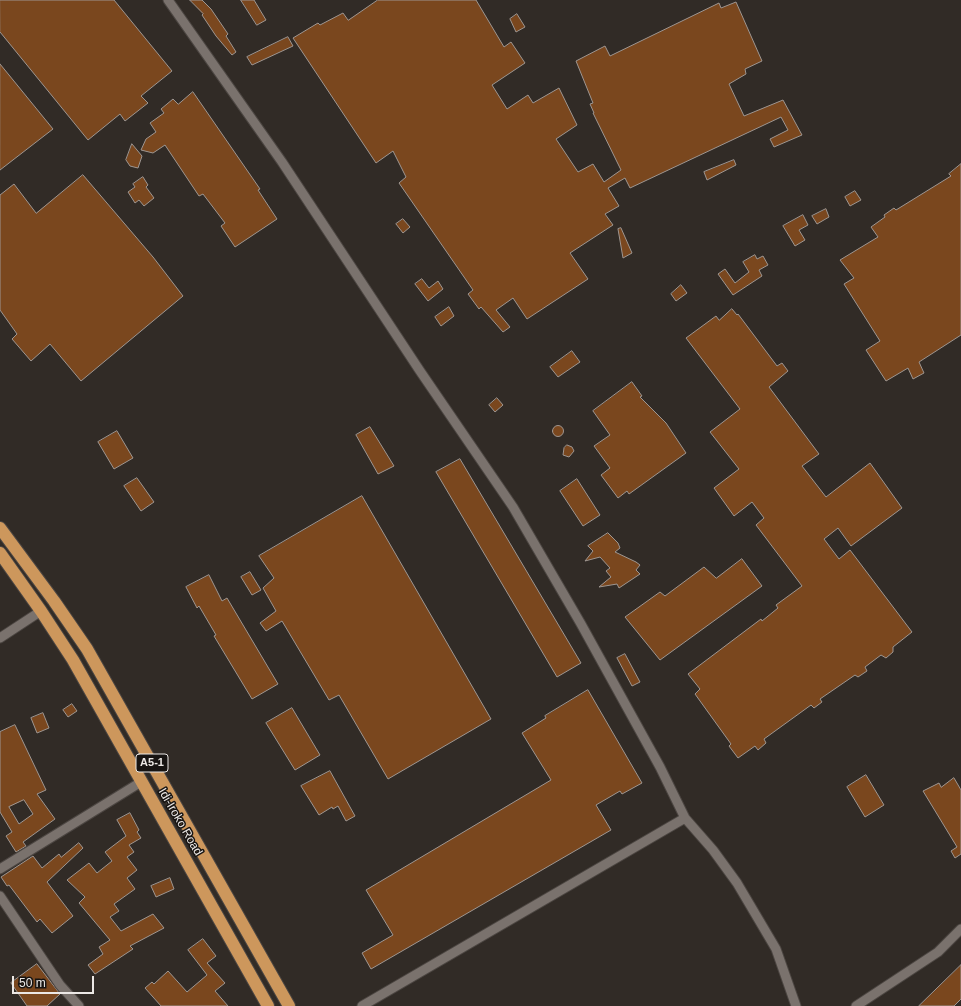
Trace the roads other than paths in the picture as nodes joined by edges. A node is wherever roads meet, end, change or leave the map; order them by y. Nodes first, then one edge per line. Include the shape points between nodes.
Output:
1 (168, 0) edge
2 (0, 528) edge
3 (0, 553) edge
4 (41, 611) junction
5 (0, 638) edge
6 (141, 782) junction
7 (685, 818) junction
8 (0, 869) edge
9 (0, 896) edge
10 (961, 929) edge
11 (79, 1006) edge
12 (268, 1006) edge
13 (289, 1006) edge
14 (362, 1006) edge
15 (796, 1006) edge
16 (856, 1006) edge

1 - 7 street via 282,162 513,507 592,644
2 - 13 highway, A5-1 via 87,649
3 - 4 highway, Idi-Iroko Road / A5-1
4 - 5 street
4 - 6 highway, Idi-Iroko Road / A5-1 via 72,660
6 - 8 street
6 - 12 highway, Idi-Iroko Road / A5-1
7 - 14 street
7 - 15 street via 737,883 776,949
9 - 11 street via 60,985
10 - 16 street via 938,952

